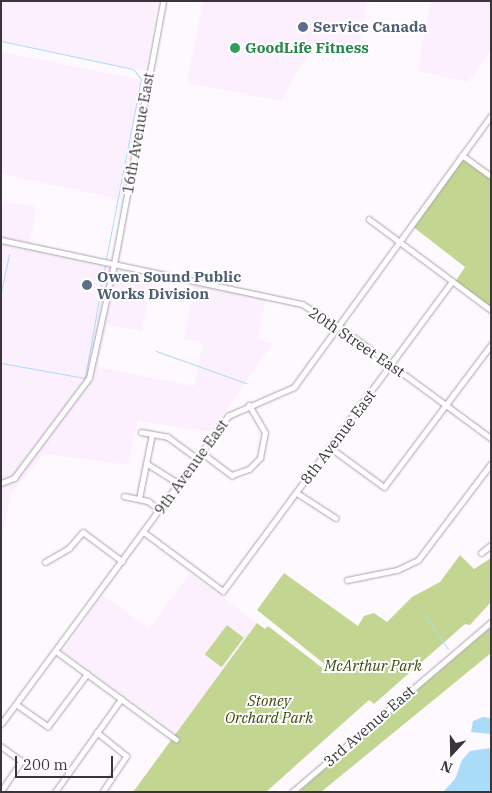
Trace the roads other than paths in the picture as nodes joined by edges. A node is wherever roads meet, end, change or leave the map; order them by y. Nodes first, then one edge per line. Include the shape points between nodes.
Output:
1 (163, 1) edge
2 (491, 116) edge
3 (462, 155) junction
4 (491, 176) edge
5 (369, 219) dead end
6 (1, 240) edge
7 (399, 241) junction
8 (114, 264) junction
9 (452, 282) junction
10 (491, 310) edge
11 (338, 326) junction
12 (491, 345) edge
13 (392, 364) junction
14 (249, 405) junction
15 (446, 406) junction
16 (141, 432) dead end
17 (152, 434) junction
18 (491, 438) edge
19 (331, 448) junction
20 (201, 452) junction
21 (197, 458) junction
22 (146, 463) junction
23 (491, 464) edge
24 (1, 483) edge
25 (179, 484) junction
26 (297, 493) junction
27 (124, 496) dead end
28 (139, 499) junction
29 (160, 510) junction
30 (336, 518) dead end
31 (144, 532) junction
32 (491, 545) edge
33 (481, 553) dead end
34 (122, 561) junction
35 (45, 562) dead end
36 (347, 580) dead end
37 (491, 622) edge
38 (56, 651) junction
39 (87, 674) junction
40 (121, 699) junction
41 (16, 704) junction
42 (1, 724) edge
43 (97, 732) junction
44 (176, 739) dead end
45 (1, 746) edge
46 (1, 792) edge
47 (55, 792) edge
48 (103, 792) edge
49 (292, 792) edge

1 - 8 street, 16th Avenue East
2 - 3 street, 9th Avenue East
3 - 4 street
3 - 7 street, 9th Avenue East
5 - 7 street
6 - 8 street, 20th Street East
7 - 9 street
7 - 11 street, 9th Avenue East
8 - 11 street, 20th Street East via 302,304
8 - 24 street, 16th Avenue East via 88,378 14,478
9 - 10 street
9 - 13 street, 8th Avenue East
11 - 13 street, 20th Street East
11 - 14 street, 9th Avenue East via 294,387
12 - 15 street
13 - 15 street, 20th Street East
13 - 19 street, 8th Avenue East
14 - 20 street, 9th Avenue East via 228,416
14 - 20 street via 265,433 260,458 248,469 232,475
15 - 18 street, 20th Street East
15 - 19 street via 384,487
16 - 17 street
17 - 21 street via 168,437
17 - 22 street
19 - 26 street, 8th Avenue East
20 - 21 street, 9th Avenue East
21 - 25 street, 9th Avenue East
22 - 25 street
22 - 28 street
23 - 36 street via 418,560 397,570
25 - 29 street, 9th Avenue East
26 - 30 street
26 - 31 street, 8th Avenue East via 222,591
27 - 28 street
28 - 29 street
29 - 31 street, 9th Avenue East
31 - 34 street, 9th Avenue East
32 - 33 street
34 - 35 street via 83,532 61,554
34 - 38 street, 9th Avenue East
37 - 49 main road, 3rd Avenue East
38 - 39 street
38 - 41 street, 9th Avenue East
39 - 40 street
39 - 41 street via 46,726
40 - 43 street
40 - 44 street
41 - 42 street, 9th Avenue East
43 - 47 street
43 - 48 street via 127,756
45 - 46 street via 22,761

